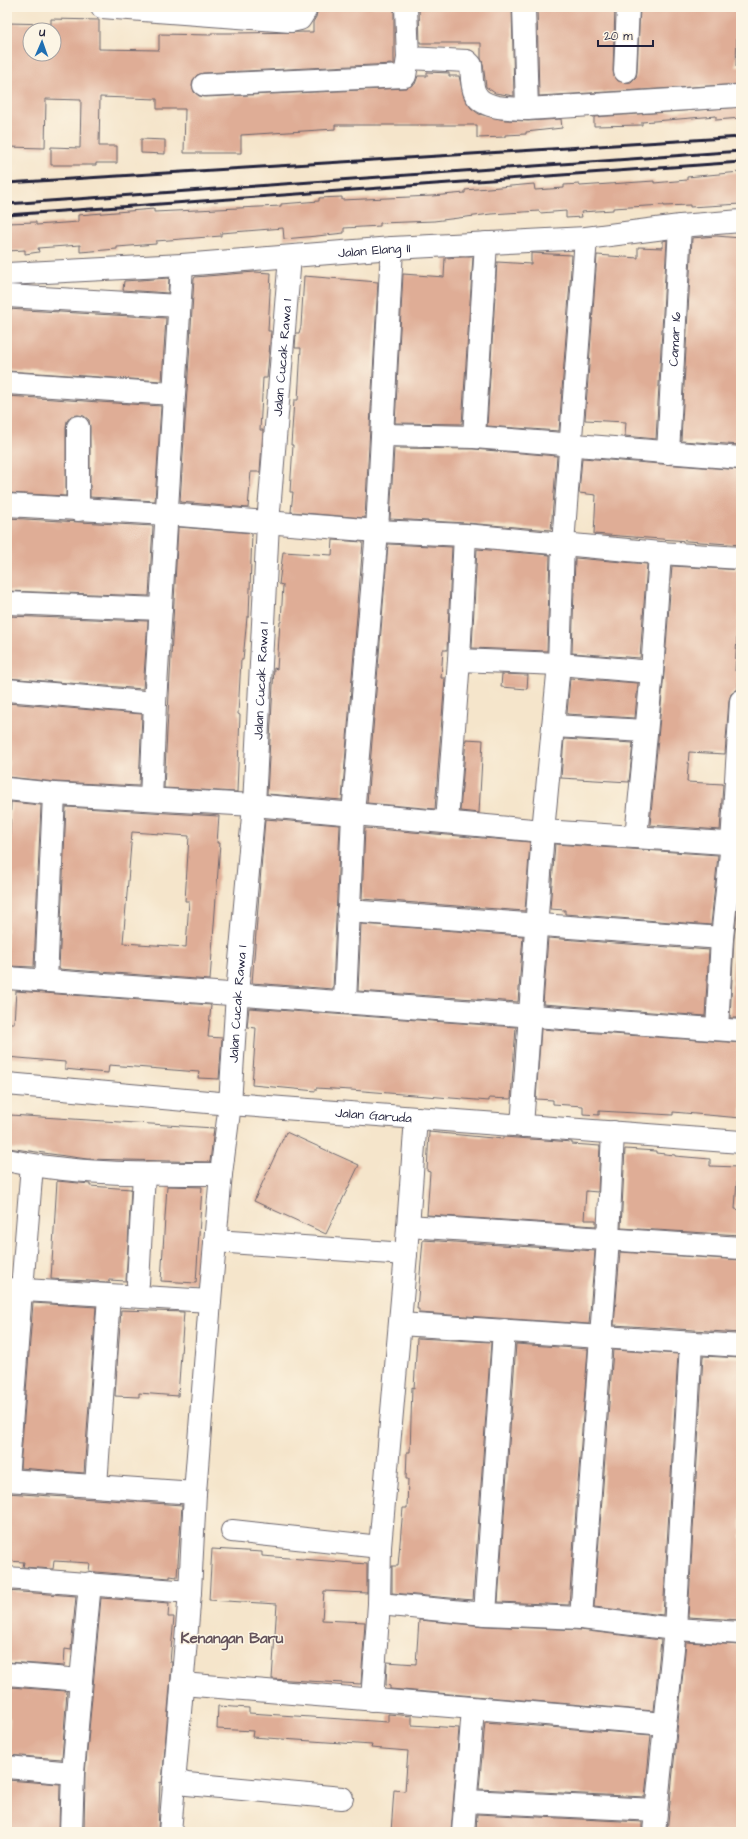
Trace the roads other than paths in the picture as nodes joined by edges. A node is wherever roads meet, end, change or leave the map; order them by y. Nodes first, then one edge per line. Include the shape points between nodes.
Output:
1 (107, 7) edge
2 (305, 7) edge
3 (406, 7) edge
4 (524, 7) edge
5 (628, 7) edge
6 (408, 58) junction
7 (624, 71) dead end
8 (204, 85) dead end
9 (737, 96) dead end
10 (527, 109) junction
11 (741, 221) edge
12 (680, 226) junction
13 (586, 238) junction
14 (486, 243) junction
15 (392, 248) junction
16 (290, 257) junction
17 (182, 265) junction
18 (7, 274) edge
19 (7, 296) edge
20 (179, 306) junction
21 (7, 383) edge
22 (173, 394) junction
23 (78, 427) dead end
24 (383, 435) junction
25 (474, 437) junction
26 (570, 445) junction
27 (668, 453) junction
28 (741, 458) edge
29 (7, 506) edge
30 (78, 510) junction
31 (167, 514) junction
32 (268, 523) junction
33 (377, 531) junction
34 (465, 535) junction
35 (563, 544) junction
36 (660, 553) junction
37 (741, 558) edge
38 (7, 603) edge
39 (161, 609) junction
40 (459, 660) junction
41 (559, 664) junction
42 (652, 672) junction
43 (7, 690) edge
44 (741, 701) edge
45 (155, 703) junction
46 (553, 726) junction
47 (646, 732) junction
48 (7, 789) edge
49 (54, 794) junction
50 (151, 799) junction
51 (254, 805) junction
52 (353, 814) junction
53 (447, 822) junction
54 (543, 831) junction
55 (636, 837) junction
56 (737, 843) edge
57 (348, 911) junction
58 (537, 925) junction
59 (722, 938) junction
60 (7, 978) edge
61 (46, 981) junction
62 (237, 994) junction
63 (345, 1002) junction
64 (530, 1015) junction
65 (717, 1029) junction
66 (741, 1031) edge
67 (7, 1084) edge
68 (230, 1104) junction
69 (416, 1118) junction
70 (522, 1126) junction
71 (613, 1132) junction
72 (741, 1142) edge
73 (7, 1160) edge
74 (32, 1165) junction
75 (144, 1174) junction
76 (221, 1174) junction
77 (408, 1226) junction
78 (608, 1240) junction
79 (215, 1241) junction
80 (741, 1248) edge
81 (406, 1254) junction
82 (138, 1283) dead end
83 (17, 1285) edge
84 (109, 1296) junction
85 (210, 1301) junction
86 (400, 1324) junction
87 (504, 1330) junction
88 (601, 1337) junction
89 (691, 1343) junction
90 (741, 1346) edge
91 (7, 1480) edge
92 (96, 1486) junction
93 (195, 1493) junction
94 (232, 1531) dead end
95 (380, 1547) junction
96 (7, 1578) edge
97 (90, 1584) junction
98 (190, 1592) junction
99 (380, 1604) junction
100 (485, 1614) junction
101 (581, 1618) junction
102 (674, 1629) junction
103 (741, 1633) edge
104 (7, 1674) edge
105 (81, 1680) junction
106 (182, 1684) junction
107 (372, 1700) junction
108 (473, 1709) junction
109 (665, 1724) junction
110 (7, 1767) edge
111 (72, 1773) junction
112 (174, 1780) junction
113 (342, 1798) dead end
114 (466, 1801) junction
115 (656, 1810) junction
116 (71, 1832) edge
117 (170, 1832) edge
118 (463, 1832) edge
119 (654, 1832) edge

1 - 2 street via 291,21 300,19
3 - 6 street
4 - 10 street
5 - 7 street
6 - 8 street via 404,76
6 - 10 street via 467,61 471,65 475,92 480,101
9 - 10 street
11 - 12 street, Jalan Elang II
12 - 13 street, Jalan Elang II
12 - 27 street, Camar 16
13 - 14 street, Jalan Elang II
13 - 26 street
14 - 15 street, Jalan Elang II
14 - 25 street
15 - 16 street, Jalan Elang II
15 - 24 street
16 - 17 street, Jalan Elang II
16 - 32 street, Jalan Cucak Rawa I
17 - 18 street, Jalan Elang II
17 - 20 street
19 - 20 street
20 - 22 street
21 - 22 street
22 - 31 street
23 - 30 street
24 - 25 street
24 - 33 street
25 - 26 street
26 - 27 street
26 - 35 street
27 - 28 street
29 - 30 street
30 - 31 street
31 - 32 street
31 - 39 street
32 - 33 street
32 - 51 street, Jalan Cucak Rawa I
33 - 34 street
33 - 52 street
34 - 35 street
34 - 40 street
35 - 36 street
35 - 41 street
36 - 37 street
36 - 42 street
38 - 39 street
39 - 45 street
40 - 41 street
40 - 53 street
41 - 42 street
41 - 46 street
42 - 47 street
43 - 45 street
44 - 56 street
45 - 50 street
46 - 47 street
46 - 54 street
47 - 55 street
48 - 49 street
49 - 50 street
49 - 61 street
50 - 51 street
51 - 52 street
51 - 62 street, Jalan Cucak Rawa I
52 - 53 street
52 - 57 street
53 - 54 street
54 - 55 street
54 - 58 street
55 - 56 street
56 - 59 street
57 - 58 street
57 - 63 street
58 - 59 street
58 - 64 street
59 - 65 street
60 - 61 street
61 - 62 street
62 - 63 street
62 - 68 street, Jalan Cucak Rawa I
63 - 64 street
64 - 65 street
64 - 70 street
65 - 66 street
67 - 68 street, Jalan Garuda
68 - 69 street, Jalan Garuda
68 - 76 street, Jalan Cucak Rawa I
69 - 70 street, Jalan Garuda
69 - 77 street
70 - 71 street, Jalan Garuda
71 - 72 street, Jalan Garuda
71 - 78 street
73 - 74 street
74 - 75 street
74 - 83 street
75 - 76 street
75 - 82 street
76 - 79 street, Jalan Cucak Rawa I
77 - 78 street
77 - 81 street
78 - 80 street
78 - 88 street
79 - 81 street
79 - 85 street, Jalan Cucak Rawa I
81 - 86 street
83 - 84 street
83 - 91 street
84 - 85 street
84 - 92 street
85 - 93 street, Jalan Cucak Rawa I
86 - 87 street
86 - 95 street
87 - 88 street
87 - 100 street
88 - 89 street
88 - 101 street
89 - 90 street
89 - 102 street
91 - 92 street
92 - 93 street
93 - 98 street, Jalan Cucak Rawa I
94 - 95 street
95 - 99 street
96 - 97 street
97 - 98 street
97 - 105 street
98 - 106 street, Jalan Cucak Rawa I
99 - 100 street
99 - 107 street
100 - 101 street
101 - 102 street
102 - 103 street
102 - 109 street
104 - 105 street
105 - 111 street
106 - 107 street
106 - 112 street, Jalan Cucak Rawa I
107 - 108 street
108 - 109 street
108 - 114 street
109 - 115 street
110 - 111 street
111 - 116 street
112 - 113 street via 187,1784
112 - 117 street, Jalan Cucak Rawa I
114 - 115 street
114 - 118 street
115 - 119 street

